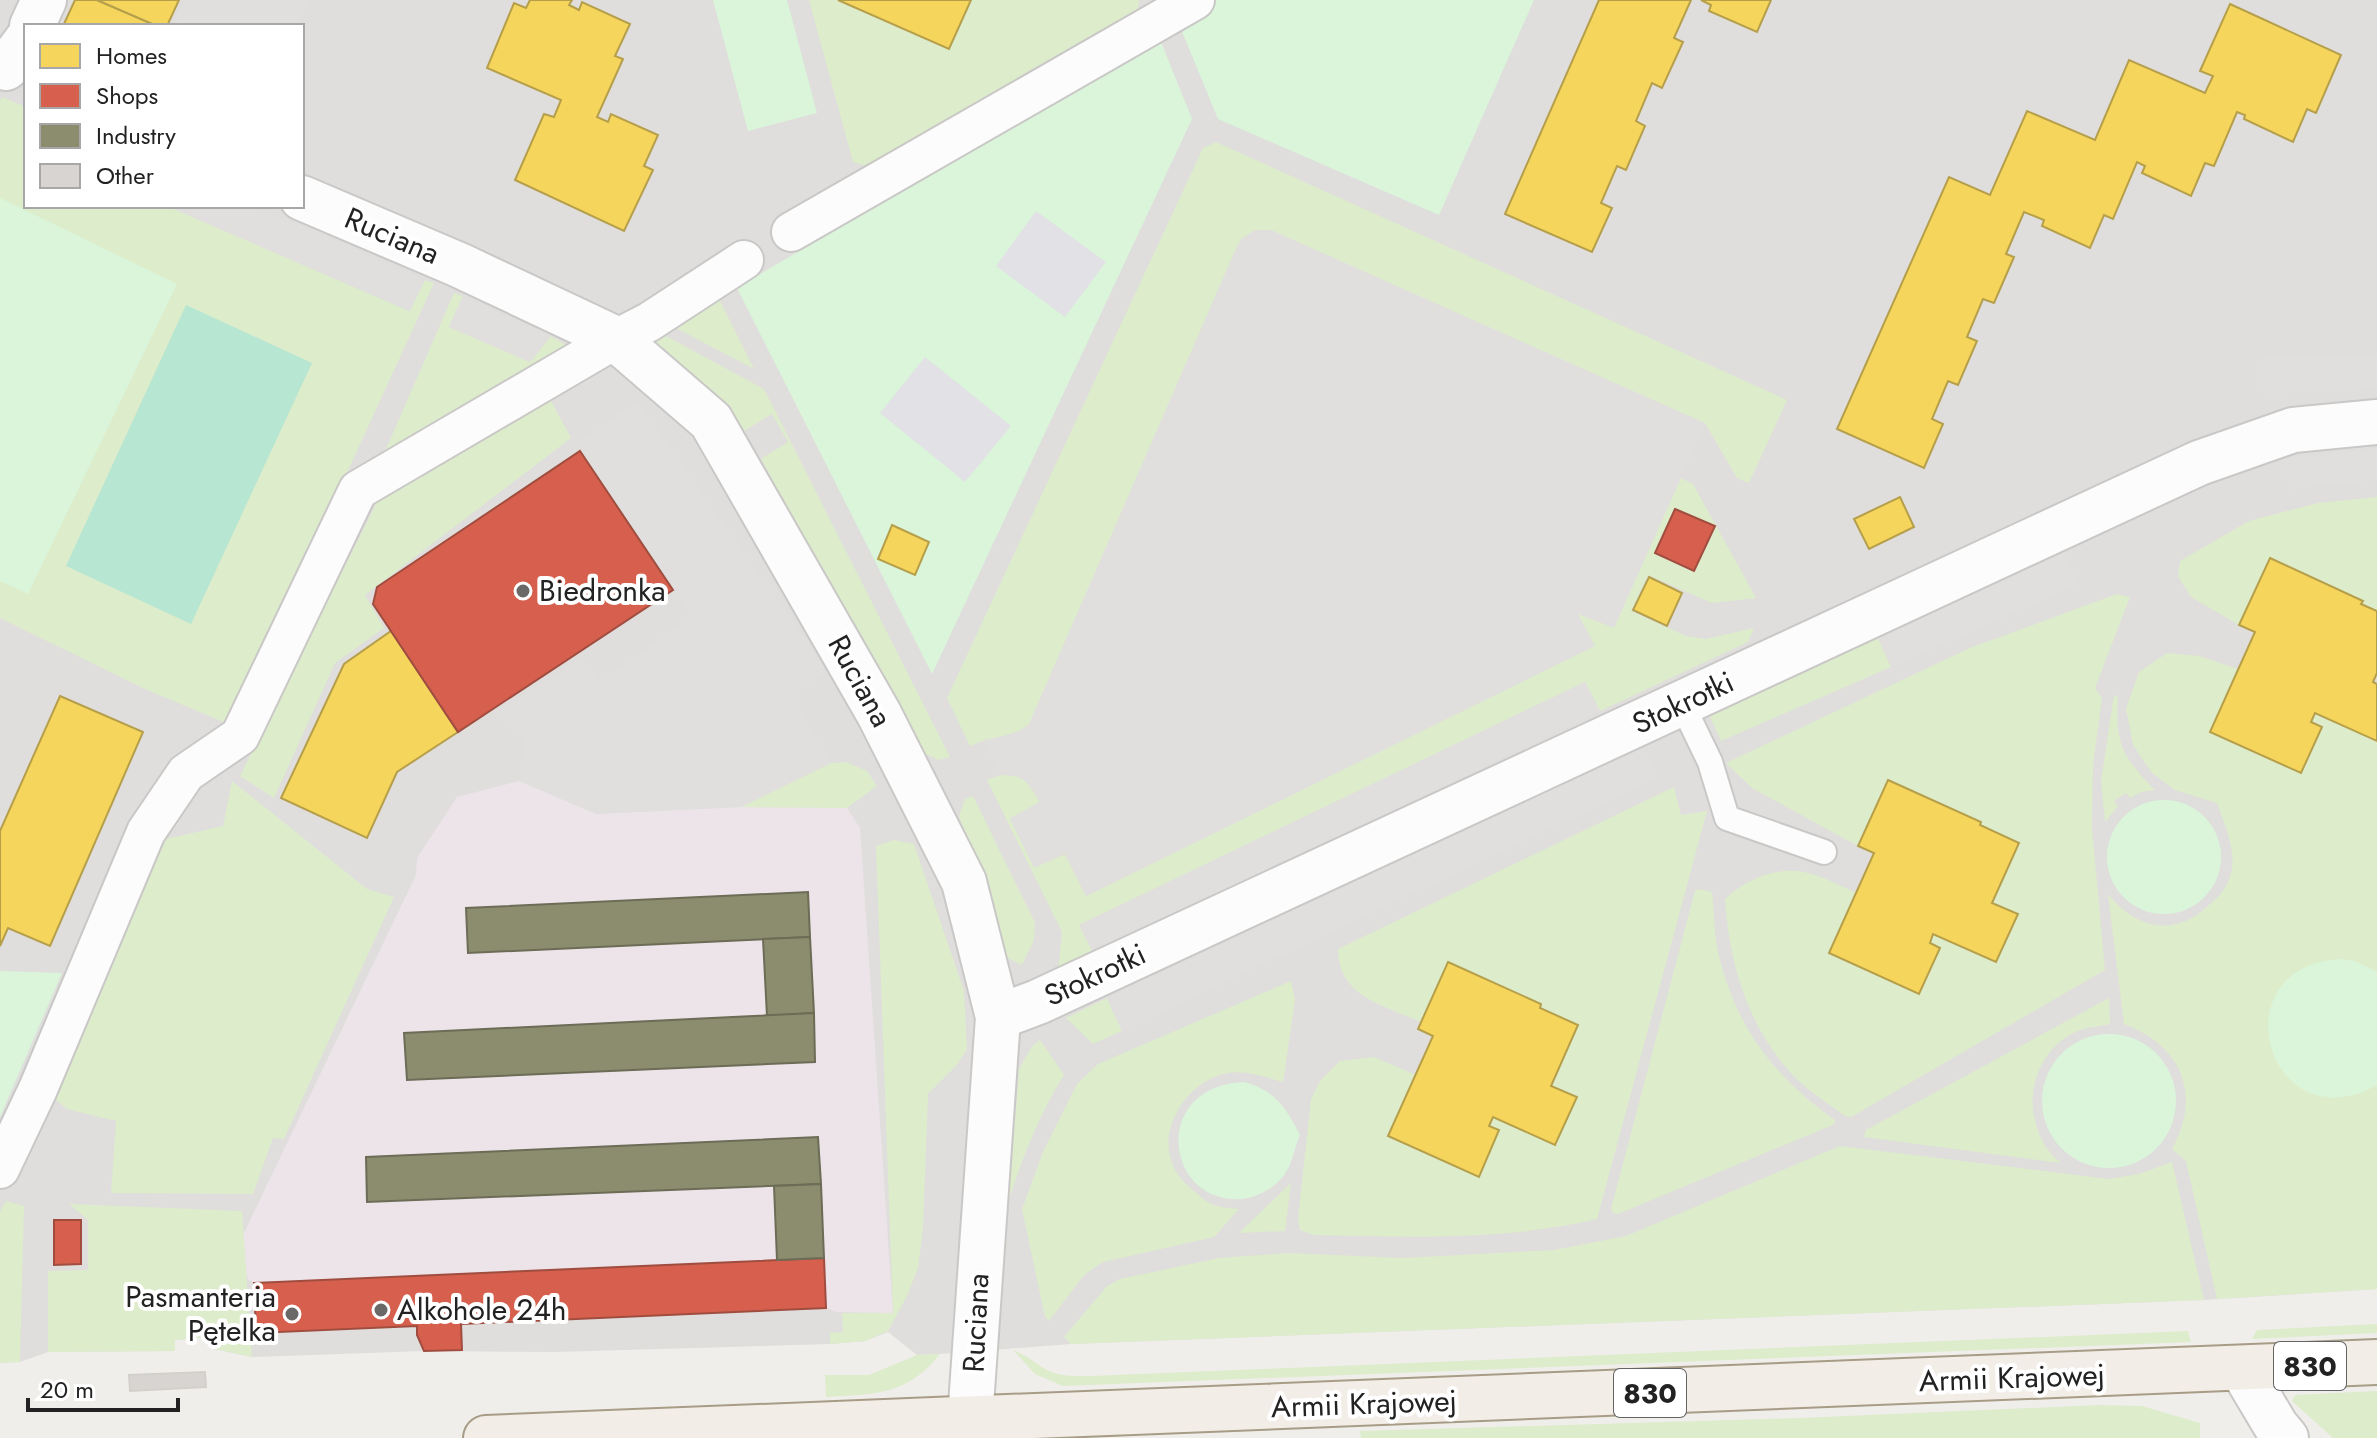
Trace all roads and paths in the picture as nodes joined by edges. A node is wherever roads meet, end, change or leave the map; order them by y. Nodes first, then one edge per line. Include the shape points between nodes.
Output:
1 (44, 0) edge
2 (1195, 0) edge
3 (33, 24) edge
4 (304, 199) edge
5 (791, 232) dead end
6 (744, 260) dead end
7 (616, 339) junction
8 (2377, 422) edge
9 (1682, 704) junction
10 (1824, 852) dead end
11 (998, 1017) junction
12 (0, 1169) edge
13 (2377, 1362) edge
14 (2242, 1369) junction
15 (970, 1420) junction
16 (1332, 1422) edge
17 (486, 1438) edge
18 (2286, 1438) edge

1 - 3 street
2 - 5 street
4 - 7 street, Ruciana
6 - 7 street
7 - 11 street, Ruciana via 711,421 879,714 964,882
7 - 12 street via 358,490 240,736 186,773 146,832
8 - 9 street, Stokrotki via 2293,430 2199,463
9 - 10 lane via 1710,762 1727,818
9 - 11 street, Stokrotki
11 - 15 street, Ruciana
13 - 14 main road, Armii Krajowej / 830
14 - 16 main road, Armii Krajowej / 830
14 - 18 street
15 - 16 main road, Armii Krajowej / 830
15 - 17 main road, Armii Krajowej / 830

